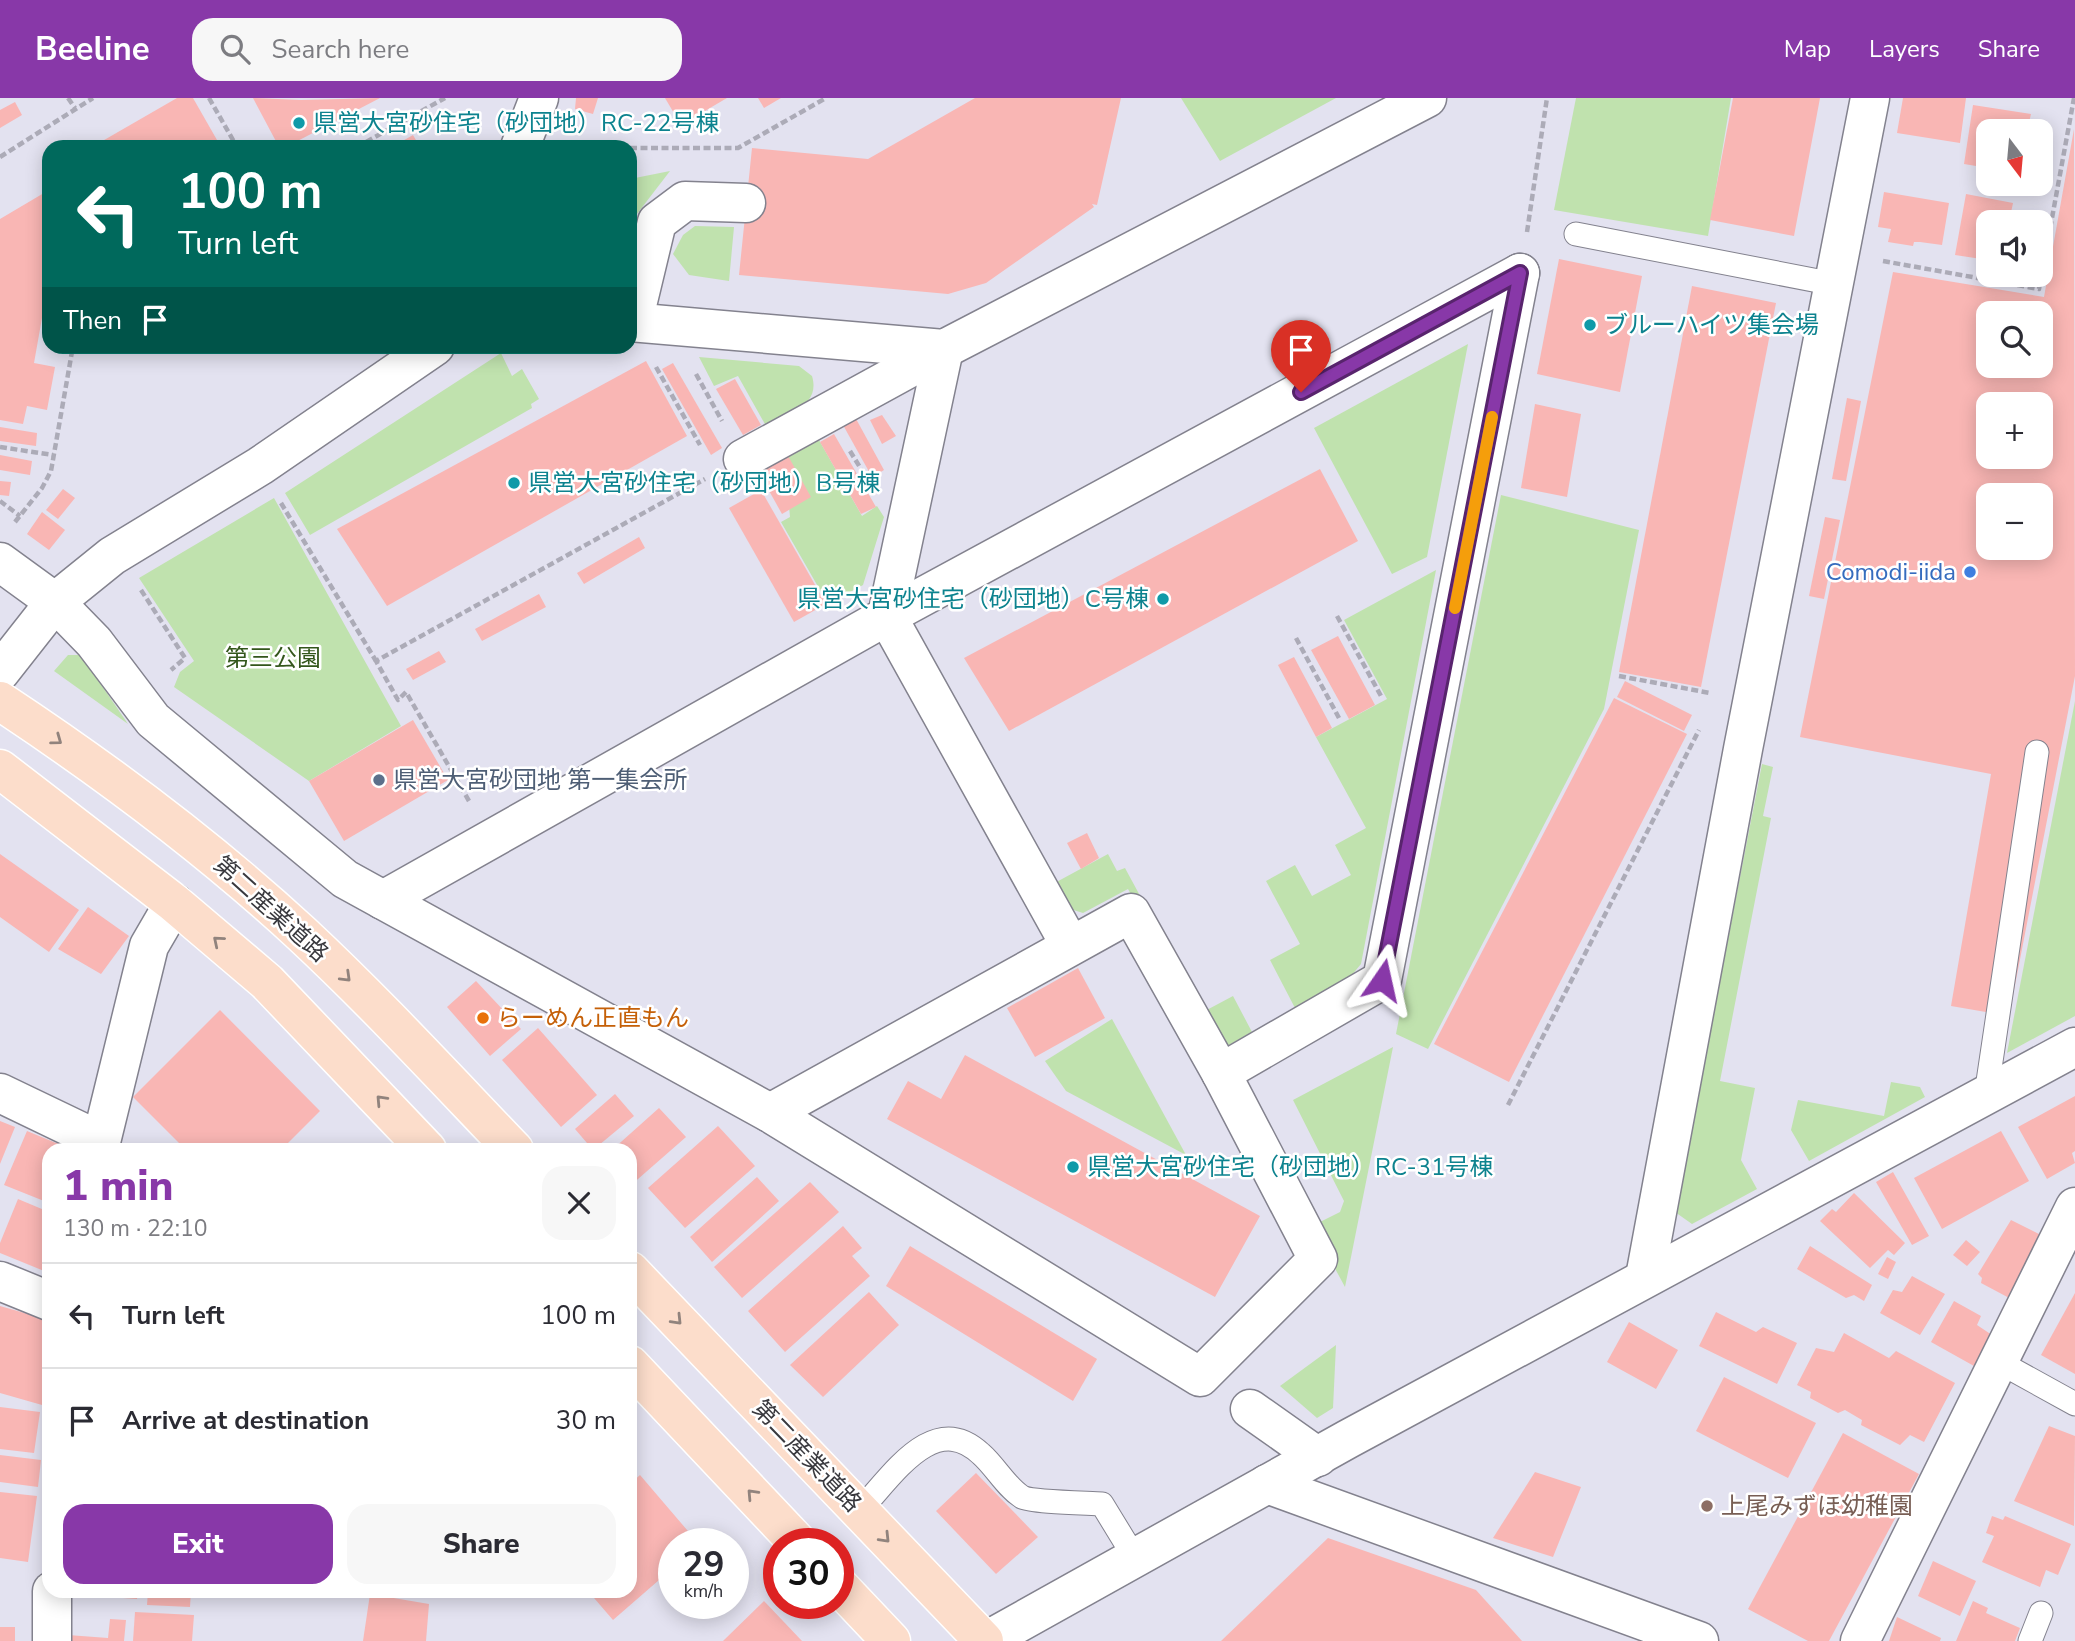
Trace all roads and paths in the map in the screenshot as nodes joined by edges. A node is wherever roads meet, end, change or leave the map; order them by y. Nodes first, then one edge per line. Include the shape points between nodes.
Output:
1 (68, 98) edge
2 (93, 98) edge
3 (209, 98) edge
4 (445, 98) edge
5 (539, 98) edge
6 (826, 98) edge
7 (1427, 98) edge
8 (1547, 98) edge
9 (1870, 98) edge
10 (2074, 98) edge
11 (75, 108) junction
12 (233, 140) edge
13 (370, 140) edge
14 (523, 140) edge
15 (637, 148) edge
16 (0, 157) edge
17 (746, 203) dead end
18 (1576, 234) dead end
19 (1838, 269) junction
20 (1520, 273) junction
21 (637, 302) edge
22 (637, 322) edge
23 (944, 349) junction
24 (71, 354) edge
25 (423, 354) edge
26 (653, 364) dead end
27 (692, 366) dead end
28 (826, 412) junction
29 (0, 447) edge
30 (52, 456) junction
31 (260, 466) junction
32 (729, 466) junction
33 (0, 501) edge
34 (20, 516) junction
35 (12, 526) dead end
36 (904, 541) junction
37 (0, 562) edge
38 (137, 585) dead end
39 (55, 602) junction
40 (887, 616) junction
41 (1337, 616) dead end
42 (1296, 638) dead end
43 (376, 661) junction
44 (0, 672) edge
45 (1619, 676) dead end
46 (1381, 696) dead end
47 (1735, 698) junction
48 (0, 701) edge
49 (1339, 718) dead end
50 (159, 725) junction
51 (2037, 752) dead end
52 (0, 769) edge
53 (491, 838) junction
54 (383, 900) junction
55 (174, 904) junction
56 (1070, 945) junction
57 (2075, 1047) edge
58 (1221, 1073) junction
59 (0, 1093) edge
60 (1986, 1095) junction
61 (1508, 1105) dead end
62 (770, 1113) junction
63 (96, 1143) edge
64 (100, 1143) edge
65 (420, 1143) edge
66 (507, 1143) edge
67 (2075, 1207) edge
68 (1645, 1277) junction
69 (637, 1278) edge
70 (0, 1281) edge
71 (42, 1298) edge
72 (1999, 1362) junction
73 (637, 1372) edge
74 (2075, 1404) edge
75 (1250, 1409) dead end
76 (1318, 1457) junction
77 (1267, 1484) junction
78 (859, 1511) junction
79 (784, 1528) edge
80 (1135, 1558) junction
81 (52, 1598) edge
82 (854, 1602) edge
83 (2041, 1613) dead end
84 (52, 1641) edge
85 (891, 1641) edge
86 (985, 1641) edge
87 (1699, 1641) edge
88 (1860, 1641) edge
89 (2030, 1641) edge

1 - 11 path
2 - 11 path
3 - 12 path
4 - 13 path
5 - 14 street
6 - 15 path via 738,148
7 - 23 street
8 - 20 path
9 - 19 street
10 - 19 path via 2039,289
11 - 16 path
17 - 21 street via 685,201 657,222
18 - 19 lane
19 - 47 street
20 - 40 street
20 - 58 street via 1382,980
22 - 23 street
23 - 28 street
23 - 36 street
24 - 30 path
25 - 31 street
26 - 32 path
27 - 32 path
28 - 32 street
28 - 36 path
29 - 30 path
30 - 34 path via 51,471 42,488
31 - 39 street via 112,555
31 - 43 path
32 - 43 path
33 - 34 path
34 - 35 path
36 - 40 street
37 - 39 street
38 - 50 path via 185,659 172,667 164,684
39 - 44 street
39 - 50 street via 94,642
40 - 53 street
40 - 56 street
41 - 46 path
42 - 49 path
43 - 53 path via 398,700 406,692
45 - 47 path
47 - 61 path
47 - 68 street
48 -> 66 main road, 第二産業道路 via 179,830 301,934
50 - 54 street via 345,879
51 - 60 lane
52 - 55 main road
53 - 54 street
54 - 62 street
55 - 64 street via 149,946
65 -> 55 main road via 267,982
56 - 58 street via 1131,912
56 - 62 street
57 - 60 street
58 - 62 street via 1318,1259 1199,1377
59 - 63 street
60 - 68 street
67 - 72 street
68 - 76 street
69 -> 78 main road, 第二産業道路
70 - 71 street
72 - 74 lane
72 - 88 street
79 -> 73 main road
75 - 76 street
76 - 77 street
77 - 80 street
77 - 87 street
78 - 80 lane via 914,1453 932,1441 964,1439 1023,1498 1102,1504
78 -> 86 main road, 第二産業道路
80 - 86 street
81 - 84 street
82 - 85 main road
83 - 89 lane

